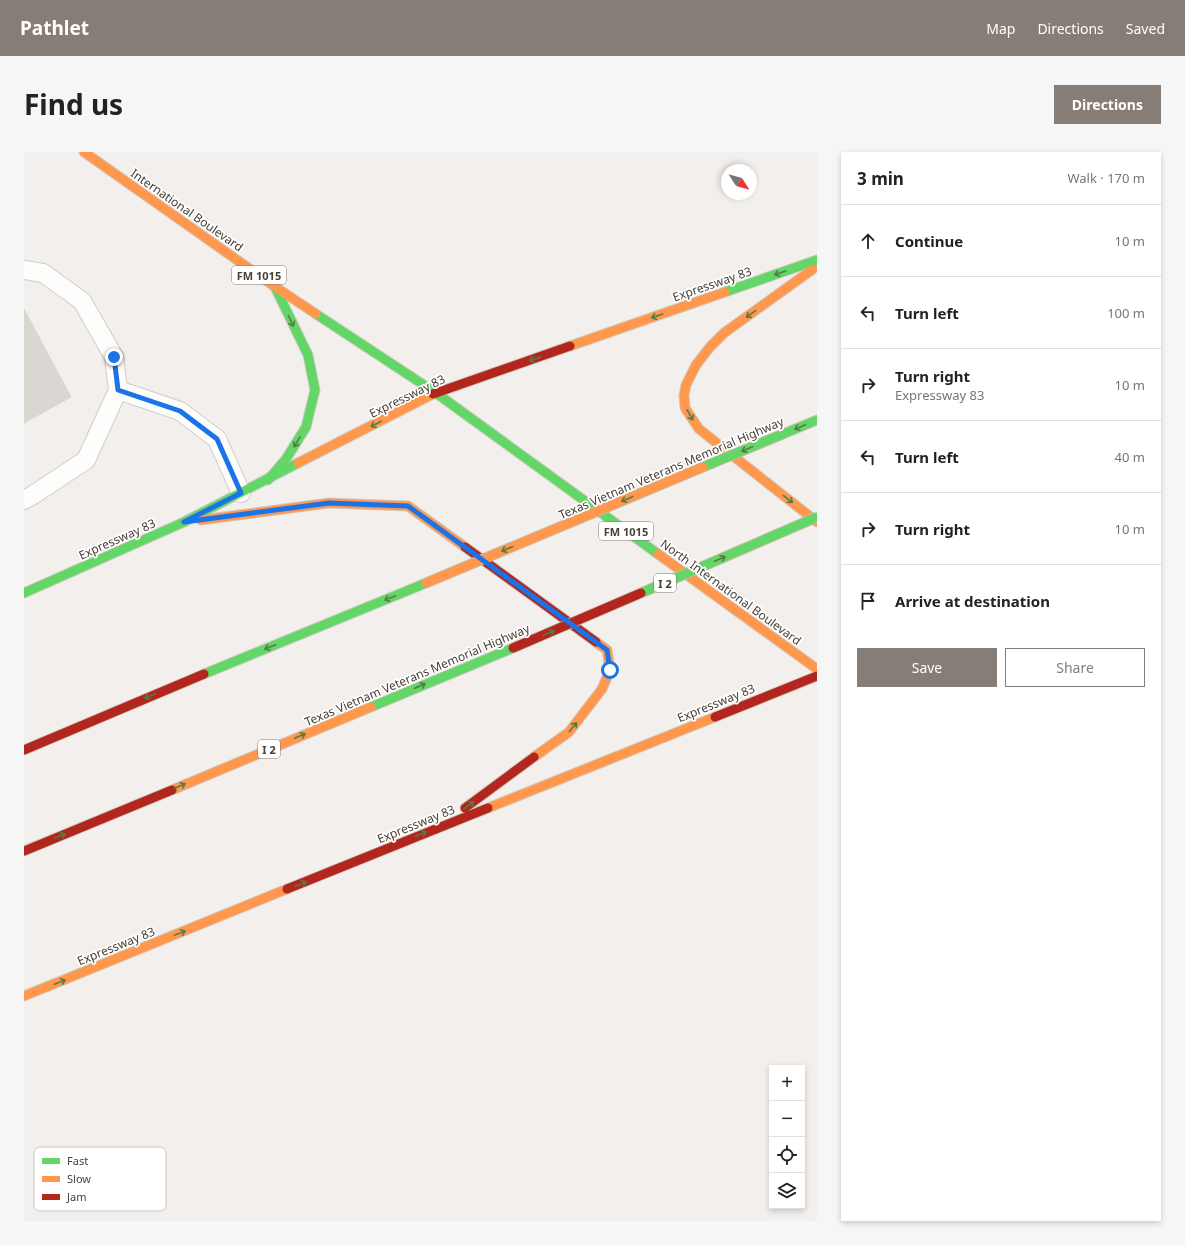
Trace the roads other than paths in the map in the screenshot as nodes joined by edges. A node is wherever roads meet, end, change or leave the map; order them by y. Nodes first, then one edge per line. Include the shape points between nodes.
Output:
1 (84, 152) edge
2 (817, 260) edge
3 (817, 266) edge
4 (24, 270) edge
5 (274, 286) junction
6 (118, 390) junction
7 (436, 393) junction
8 (817, 420) edge
9 (268, 480) junction
10 (241, 493) junction
11 (24, 500) edge
12 (817, 517) edge
13 (184, 522) junction
14 (817, 522) edge
15 (24, 593) edge
16 (817, 669) edge
17 (817, 676) edge
18 (105, 715) junction
19 (24, 744) edge
20 (24, 750) edge
21 (438, 828) junction
22 (24, 851) edge
23 (24, 996) edge

1 - 5 main road, International Boulevard / FM 1015
2 -> 7 main road, Expressway 83
3 -> 14 main road via 724,333 714,343 686,384 684,405 699,429
4 - 6 lane via 43,274 82,301 114,357
5 - 7 main road, International Boulevard / FM 1015
5 -> 9 main road via 308,356 315,390 306,427 286,459
6 - 10 lane via 180,411 217,439
6 - 11 lane via 86,460
7 -> 9 main road, Expressway 83
7 - 16 main road, North International Boulevard / FM 1015
8 -> 18 main road, Texas Vietnam Veterans Memorial Highway, bridge
9 - 10 main road, Expressway 83
10 - 13 main road, Expressway 83
22 -> 12 main road, Texas Vietnam Veterans Memorial Highway / I 2, bridge via 513,648
13 - 15 main road, Expressway 83
21 -> 13 main road via 569,732 602,689 610,670 607,650 408,506 329,503
17 - 21 main road, Expressway 83
18 - 19 main road
18 - 20 main road, Texas Vietnam Veterans Memorial Highway
23 -> 21 main road, Expressway 83

